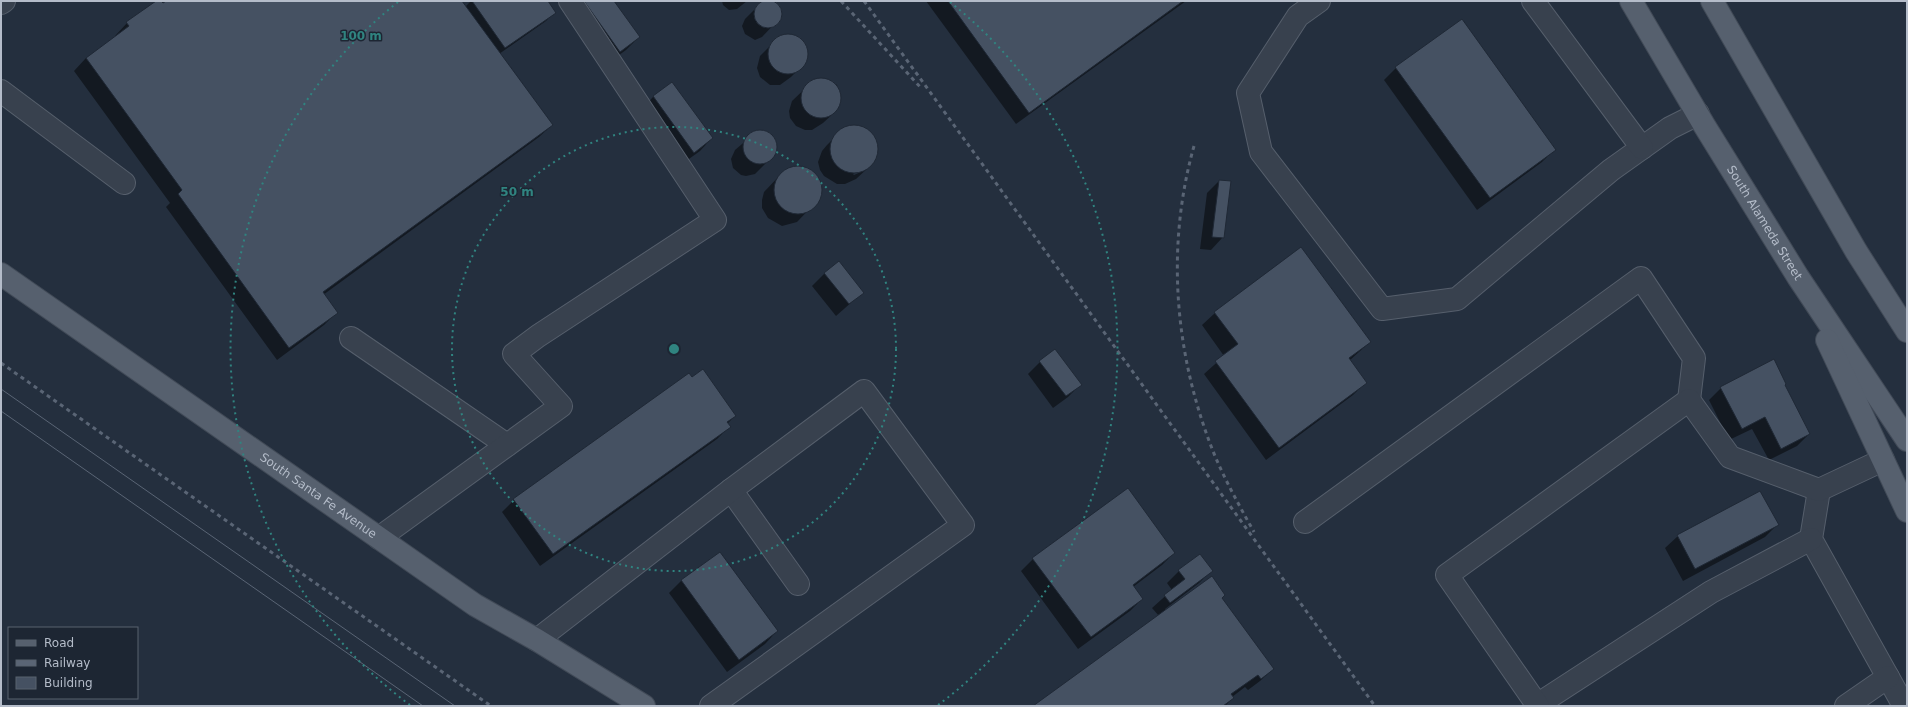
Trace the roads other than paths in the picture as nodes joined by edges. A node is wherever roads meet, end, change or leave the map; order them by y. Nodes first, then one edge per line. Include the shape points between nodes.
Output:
1 (4, 1) edge
2 (570, 1) edge
3 (1319, 1) edge
4 (1533, 1) edge
5 (1631, 1) edge
6 (1712, 1) edge
7 (1, 3) edge
8 (1, 92) edge
9 (1698, 114) junction
10 (1642, 148) junction
11 (124, 183) dead end
12 (1, 274) edge
13 (1798, 277) junction
14 (1907, 331) edge
15 (351, 338) dead end
16 (1689, 400) junction
17 (1907, 440) edge
18 (507, 445) junction
19 (1883, 460) junction
20 (731, 490) junction
21 (1819, 490) junction
22 (1907, 511) edge
23 (1304, 522) dead end
24 (379, 538) junction
25 (1811, 539) junction
26 (798, 584) dead end
27 (538, 640) junction
28 (1888, 677) junction
29 (1537, 705) edge
30 (644, 706) edge
31 (711, 706) edge
32 (1846, 706) edge
33 (1904, 706) edge

1 - 7 lane
2 - 18 lane via 715,220 514,354 561,406
3 - 10 lane via 1298,16 1248,93 1261,152 1382,309 1457,299
4 - 10 lane
5 - 9 main road, South Alameda Street
6 - 14 main road via 1856,251
8 - 11 lane
9 - 10 lane via 1670,128
9 - 13 main road, South Alameda Street
12 - 24 main road, South Santa Fe Avenue
13 - 17 main road, South Alameda Street
13 - 19 main road
15 - 18 lane
16 - 21 lane via 1730,457
16 - 23 lane via 1694,358 1642,278
16 - 29 lane via 1447,575
18 - 24 lane
19 - 21 lane
19 - 22 main road
20 - 26 lane
20 - 27 lane
20 - 31 lane via 864,391 963,525
21 - 25 lane
24 - 27 main road, South Santa Fe Avenue via 476,605
25 - 28 lane
25 - 29 lane via 1711,592
27 - 30 main road, South Santa Fe Avenue
28 - 32 lane
28 - 33 lane

